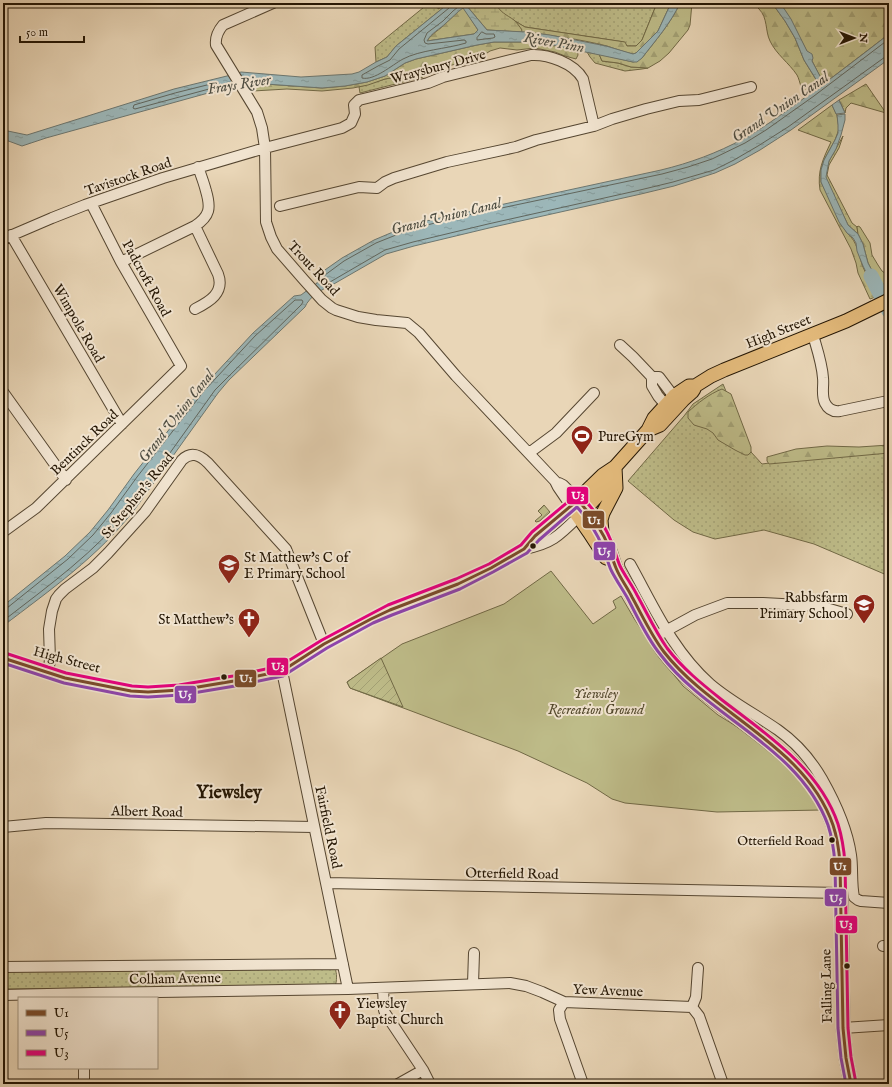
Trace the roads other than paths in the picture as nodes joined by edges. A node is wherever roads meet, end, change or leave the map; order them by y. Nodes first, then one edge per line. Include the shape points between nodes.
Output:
1 (273, 3) edge
2 (751, 87) dead end
3 (594, 126) junction
4 (265, 148) junction
5 (198, 167) junction
6 (91, 203) junction
7 (280, 206) dead end
8 (195, 226) junction
9 (7, 237) edge
10 (121, 262) junction
11 (889, 300) edge
12 (195, 309) dead end
13 (813, 335) junction
14 (620, 345) dead end
15 (181, 366) joint
16 (3, 392) edge
17 (594, 393) dead end
18 (888, 401) edge
19 (673, 404) junction
20 (122, 424) junction
21 (530, 453) junction
22 (615, 468) junction
23 (66, 480) junction
24 (578, 508) junction
25 (3, 532) edge
26 (602, 532) junction
27 (524, 549) junction
28 (630, 564) dead end
29 (615, 566) junction
30 (846, 614) dead end
31 (660, 634) junction
32 (324, 644) junction
33 (3, 658) edge
34 (282, 671) junction
35 (48, 672) junction
36 (3, 827) edge
37 (314, 827) junction
38 (326, 883) junction
39 (847, 893) junction
40 (889, 903) edge
41 (474, 953) dead end
42 (343, 964) junction
43 (3, 968) edge
44 (698, 968) dead end
45 (474, 984) junction
46 (383, 988) junction
47 (348, 989) junction
48 (3, 996) edge
49 (83, 996) edge
50 (564, 1002) junction
51 (692, 1008) junction
52 (889, 1025) edge
53 (842, 1028) junction
54 (84, 1069) edge
55 (423, 1070) junction
56 (84, 1084) edge
57 (398, 1084) edge
58 (430, 1084) edge
59 (582, 1084) edge
60 (723, 1084) edge
61 (851, 1084) edge

1 - 4 street, Trout Road via 223,25 218,30 216,44 257,112
2 - 3 street via 699,100 679,101 646,109
3 - 4 street, Wraysbury Drive via 583,79 579,73 571,66 551,57 531,55 358,100 354,105 355,114 348,126
3 - 7 street via 447,162 394,178 377,188 359,187
4 - 5 street, Tavistock Road
4 - 21 street, Trout Road via 265,215 267,227 277,249 322,300 334,309 358,317 407,323
5 - 6 street, Tavistock Road
5 - 8 street via 209,207 204,218
6 - 9 street, Tavistock Road
6 - 10 street, Padcroft Road
8 - 10 street
8 - 12 street via 220,282 214,297
9 - 20 street, Wimpole Road
10 - 15 street, Padcroft Road
11 - 13 main road, High Street
13 - 18 street via 823,378 824,401 828,408 840,411
13 - 19 main road, High Street via 711,376
14 - 19 street via 652,377 652,386
15 - 20 street, Bentinck Road
16 - 23 street
17 - 21 street via 556,433
19 - 22 main road, High Street via 660,425 648,430
20 - 23 street, Bentinck Road
21 - 24 street, Trout Road via 555,481 563,484
22 - 24 main road, High Street via 611,481
22 - 26 main road via 616,488 603,513
23 - 25 street, Bentinck Road via 36,508
24 - 26 main road, Falling Lane
24 - 27 street, High Street via 535,536
24 - 27 street, High Street via 563,532 550,542
24 - 29 main road, Falling Lane via 589,532 608,561
26 - 29 main road, Falling Lane
27 - 32 street, High Street via 474,577 371,619
28 - 31 street, Falling Lane
29 - 31 main road, Falling Lane
30 - 31 street via 819,606 727,603
31 - 39 main road, Falling Lane via 672,662 716,702 779,751 814,788 828,812 837,838
32 - 34 street, High Street
32 - 35 street, St Stephen's Road via 286,550 208,463 198,456 191,455 182,460 145,512 108,553 59,595 52,611 49,629
33 - 35 street, High Street
34 - 35 street, High Street via 234,682 148,692 131,692
34 - 37 street, Fairfield Road
36 - 37 street, Albert Road via 46,824
37 - 38 street, Fairfield Road
38 - 39 street, Otterfield Road
38 - 42 street, Fairfield Road
39 - 40 street via 861,901
39 - 53 main road, Falling Lane
41 - 45 street
42 - 43 street, Colham Avenue
42 - 47 street, Fairfield Road
44 - 51 street via 696,997
45 - 46 street, Yew Avenue
45 - 50 street, Yew Avenue via 510,983 526,986
46 - 47 street, Yew Avenue
46 - 55 street via 385,1013
47 - 49 street, Colham Avenue
48 - 49 street, Colham Avenue
50 - 51 street, Yew Avenue
50 - 59 street via 559,1010 560,1019
51 - 60 street via 696,1011
52 - 53 street
53 - 61 main road, Falling Lane
54 - 56 street
55 - 57 street
55 - 58 street

